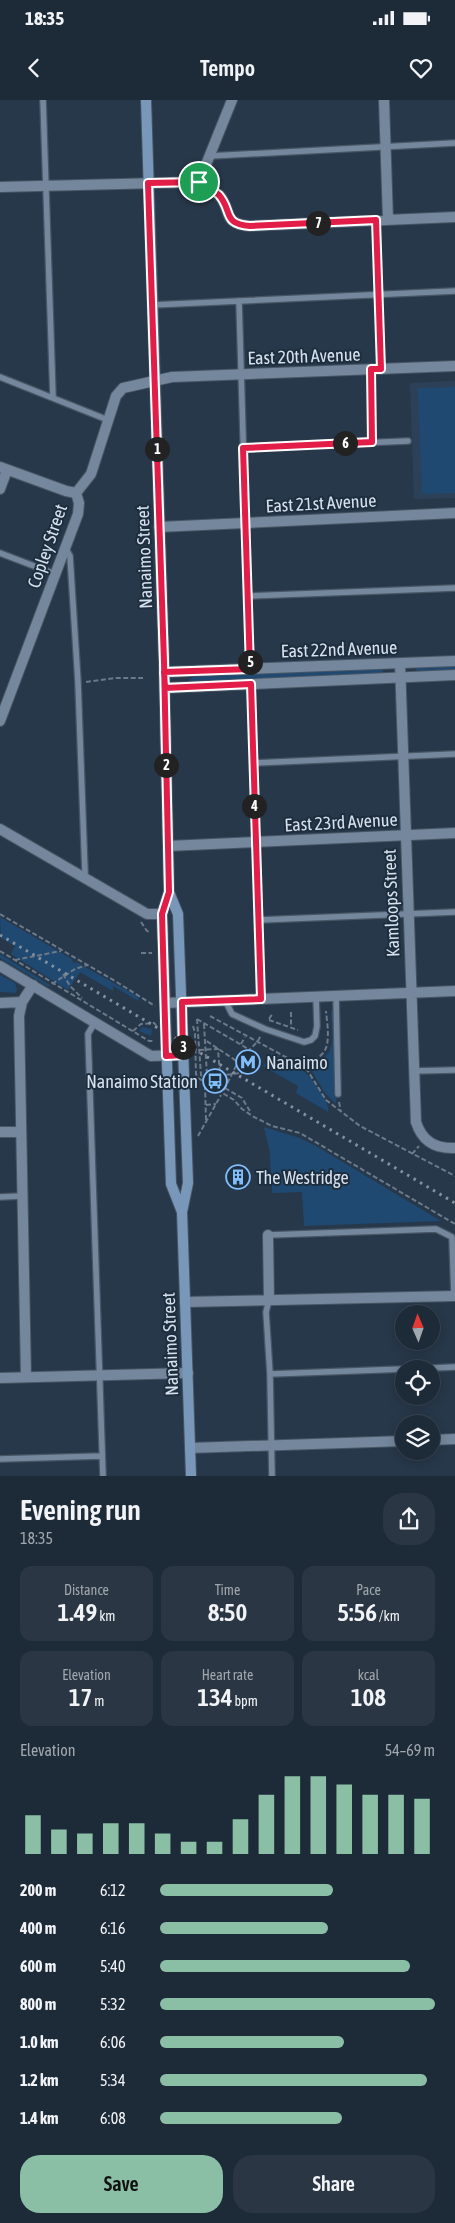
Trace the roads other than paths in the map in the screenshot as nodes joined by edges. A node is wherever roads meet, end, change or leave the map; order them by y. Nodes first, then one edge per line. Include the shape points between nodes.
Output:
1 (43, 100) edge
2 (146, 100) edge
3 (232, 100) edge
4 (384, 100) edge
5 (455, 143) edge
6 (385, 146) junction
7 (210, 156) junction
8 (199, 182) junction
9 (148, 183) junction
10 (46, 186) junction
11 (0, 187) edge
12 (455, 217) edge
13 (376, 220) junction
14 (388, 220) junction
15 (455, 291) edge
16 (378, 294) junction
17 (239, 301) junction
18 (152, 305) junction
19 (455, 366) edge
20 (376, 369) junction
21 (242, 375) junction
22 (0, 377) edge
23 (155, 381) junction
24 (53, 397) junction
25 (108, 420) junction
26 (408, 441) dead end
27 (372, 442) junction
28 (243, 448) junction
29 (4, 469) edge
30 (0, 490) edge
31 (76, 493) junction
32 (455, 513) edge
33 (245, 522) junction
34 (160, 527) junction
35 (65, 547) junction
36 (0, 553) edge
37 (55, 574) junction
38 (455, 588) edge
39 (248, 596) junction
40 (455, 661) edge
41 (400, 663) junction
42 (250, 669) junction
43 (164, 672) junction
44 (455, 675) edge
45 (400, 677) junction
46 (251, 684) junction
47 (165, 688) junction
48 (0, 721) edge
49 (455, 754) edge
50 (403, 756) junction
51 (254, 763) junction
52 (0, 829) edge
53 (455, 833) edge
54 (406, 835) junction
55 (255, 842) junction
56 (168, 846) junction
57 (83, 878) junction
58 (169, 892) junction
59 (455, 912) edge
60 (162, 914) junction
61 (408, 914) junction
62 (259, 920) junction
63 (0, 966) edge
64 (33, 985) junction
65 (455, 990) edge
66 (410, 992) junction
67 (316, 996) junction
68 (336, 996) junction
69 (261, 999) junction
70 (225, 1000) junction
71 (22, 1002) junction
72 (182, 1002) junction
73 (0, 1003) edge
74 (165, 1003) junction
75 (95, 1022) junction
76 (183, 1055) junction
77 (166, 1056) junction
78 (455, 1070) edge
79 (413, 1071) junction
80 (338, 1094) road end
81 (0, 1132) edge
82 (21, 1132) junction
83 (455, 1148) edge
84 (22, 1196) junction
85 (0, 1197) edge
86 (182, 1212) junction
87 (268, 1235) joint
88 (454, 1295) edge
89 (269, 1300) junction
90 (185, 1302) junction
91 (455, 1367) edge
92 (440, 1368) edge
93 (395, 1369) edge
94 (188, 1374) junction
95 (270, 1374) junction
96 (98, 1376) junction
97 (26, 1377) junction
98 (0, 1378) edge
99 (455, 1439) edge
100 (440, 1440) edge
101 (395, 1441) edge
102 (271, 1446) junction
103 (190, 1448) junction
104 (102, 1456) junction
105 (0, 1459) edge
106 (103, 1476) edge
107 (190, 1476) edge
108 (272, 1476) edge

1 - 10 lane
2 - 9 main road, Nanaimo Street
3 - 7 street
4 - 6 street
5 - 6 lane
6 - 7 lane
6 - 14 street
7 - 8 street
8 - 9 street
8 - 13 street via 220,196 236,225
9 - 10 street
9 - 18 main road, Nanaimo Street
10 - 11 street
10 - 24 lane
12 - 14 street
13 - 14 street
13 - 16 lane
15 - 16 lane
16 - 17 lane
16 - 20 lane
17 - 18 lane
17 - 21 lane
18 - 23 main road, Nanaimo Street
19 - 20 street, East 20th Avenue
20 - 21 street, East 20th Avenue
20 - 27 lane
21 - 23 street, East 20th Avenue via 172,377
21 - 28 lane
22 - 24 lane
23 - 25 street, Copley Street via 119,391
23 - 34 main road, Nanaimo Street
24 - 25 lane
25 - 31 street, Copley Street via 91,474
26 - 27 lane
27 - 28 lane
28 - 33 lane
29 - 30 street
29 - 31 street
31 - 35 street, Copley Street via 78,514
32 - 33 street, East 21st Avenue
33 - 34 street, East 21st Avenue
33 - 39 lane
34 - 43 main road, Nanaimo Street
35 - 37 street, Copley Street
35 - 57 lane via 70,556 78,682
36 - 37 lane
37 - 48 street, Copley Street
38 - 39 lane
39 - 42 lane
40 - 41 street, East 22nd Avenue
41 - 42 street, East 22nd Avenue
41 - 45 street, Kamloops Street
42 - 43 street, East 22nd Avenue
43 - 47 main road, Nanaimo Street
44 - 45 street, East 22nd Avenue
45 - 46 street, East 22nd Avenue
45 - 50 street, Kamloops Street
46 - 47 street, East 22nd Avenue
46 - 51 lane
47 - 56 main road, Nanaimo Street
49 - 50 lane
50 - 51 lane
50 - 54 street, Kamloops Street
51 - 55 lane
52 - 57 street
53 - 54 street, East 23rd Avenue
54 - 55 street, East 23rd Avenue
54 - 61 street, Kamloops Street
55 - 56 street, East 23rd Avenue
55 - 62 lane
56 - 58 main road, Nanaimo Street
57 - 60 street via 147,914
58 - 60 main road, Nanaimo Street
58 - 72 main road, Nanaimo Street via 178,914
59 - 61 lane
60 - 74 main road, Nanaimo Street
61 - 62 lane
61 - 66 street, Kamloops Street
62 - 69 lane
63 - 64 street
64 - 71 street
64 - 75 street
65 - 66 street
66 - 68 street
66 - 79 street, Kamloops Street
67 - 68 street
67 - 69 street
67 - 70 lane via 315,1036 304,1042 232,1014
68 - 80 lane
69 - 70 street
70 - 72 street
71 - 73 street
71 - 82 street via 19,1016
72 - 74 street
72 - 76 main road, Nanaimo Street
74 - 77 main road, Nanaimo Street
75 - 77 street via 151,1056
75 - 96 lane via 88,1034
76 - 77 street
76 - 86 main road, Nanaimo Street via 188,1183
77 - 86 main road, Nanaimo Street via 171,1184
78 - 79 lane
79 - 83 street, Kamloops Street via 419,1131 435,1146
81 - 82 street
82 - 84 street
84 - 85 lane
84 - 97 street
86 - 90 main road, Nanaimo Street
87 - 88 lane via 436,1228 452,1237
87 - 89 street
88 - 89 street
89 - 90 street
89 - 95 lane via 266,1308
90 - 94 main road, Nanaimo Street
91 - 92 lane
93 - 95 lane
94 - 96 street
94 - 103 main road, Nanaimo Street
95 - 102 lane
96 - 97 street
96 - 104 lane
97 - 98 street
99 - 100 street
101 - 102 street
102 - 103 street
102 - 108 lane
103 - 107 main road, Nanaimo Street
104 - 105 lane
104 - 106 lane

